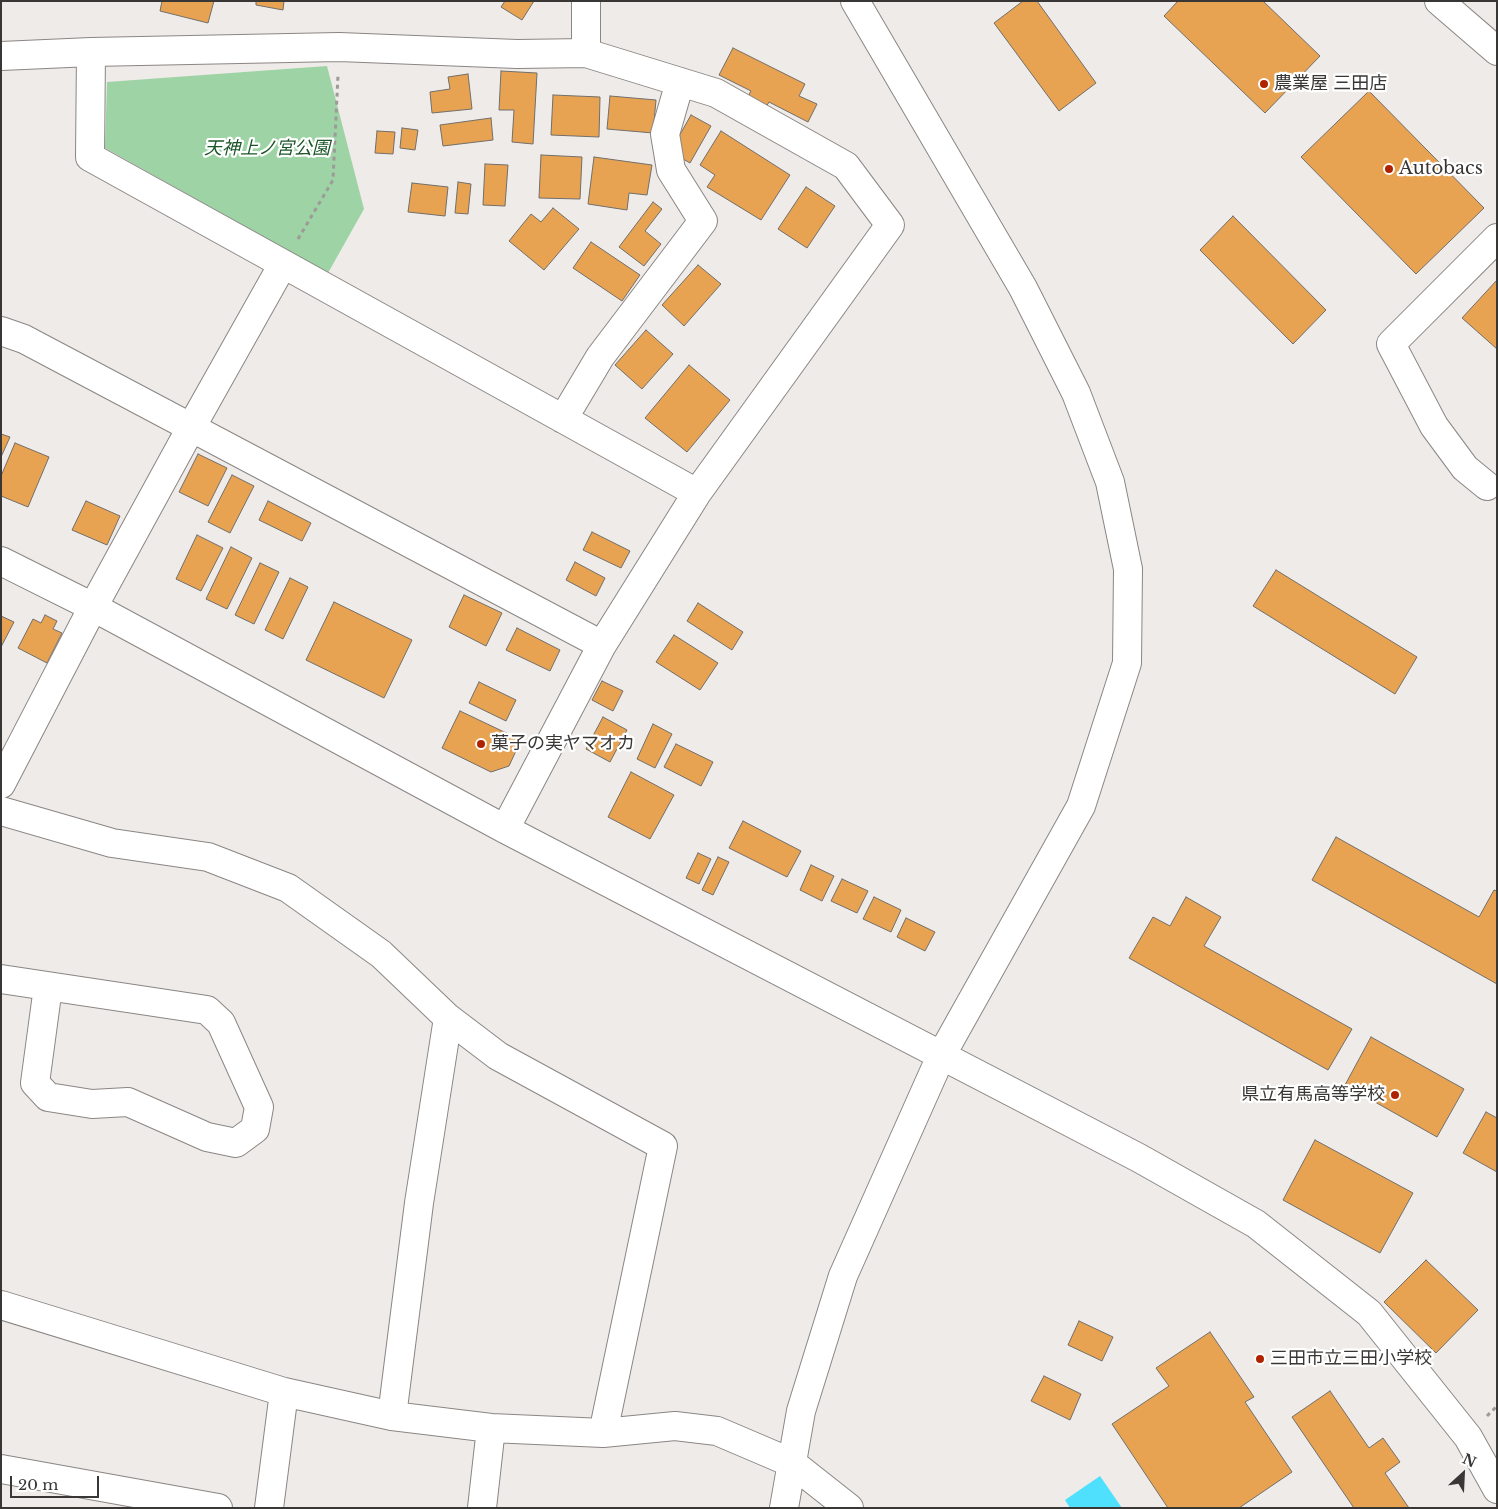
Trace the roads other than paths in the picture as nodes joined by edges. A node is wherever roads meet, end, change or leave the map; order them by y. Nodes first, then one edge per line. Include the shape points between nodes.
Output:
1 (586, 1) edge
2 (855, 1) edge
3 (1438, 1) edge
4 (1497, 51) edge
5 (91, 52) junction
6 (586, 53) junction
7 (1, 56) edge
8 (680, 82) junction
9 (1497, 238) edge
10 (283, 264) junction
11 (1, 331) edge
12 (563, 419) junction
13 (192, 426) junction
14 (1487, 486) dead end
15 (697, 493) junction
16 (1, 561) edge
17 (93, 607) junction
18 (602, 644) junction
19 (1, 784) edge
20 (1, 811) edge
21 (505, 829) junction
22 (1, 979) edge
23 (48, 987) junction
24 (448, 1018) junction
25 (941, 1056) junction
26 (1, 1305) edge
27 (284, 1392) junction
28 (392, 1416) junction
29 (491, 1428) junction
30 (603, 1433) junction
31 (792, 1463) junction
32 (1, 1469) edge
33 (1497, 1489) edge
34 (218, 1508) edge
35 (269, 1508) edge
36 (482, 1508) edge
37 (784, 1508) edge
38 (849, 1508) edge

1 - 6 street
2 - 25 street via 1023,288 1076,393 1110,482 1128,569 1127,663 1081,806
3 - 4 street
5 - 6 street via 339,47 517,54
5 - 7 street
5 - 10 street via 90,157
6 - 8 street
8 - 12 street via 665,134 671,170 703,221 600,357
8 - 15 street via 716,93 846,166 890,225
9 - 14 street via 1391,344 1434,426 1465,468
10 - 12 street
10 - 13 street
11 - 13 street via 24,339
12 - 15 street
13 - 17 street
13 - 18 street
15 - 18 street
16 - 17 street
17 - 19 street
17 - 21 street
18 - 21 street
20 - 24 street via 112,843 208,857 288,888 381,954
21 - 25 street
22 - 23 street
23 - 23 street via 208,1010 221,1023 259,1107 255,1129 236,1143 207,1137 128,1102 92,1104 48,1097 35,1082
24 - 28 street via 419,1203
24 - 30 street via 498,1056 663,1146
25 - 31 street via 843,1276 802,1411
25 - 33 street via 1139,1158 1256,1224 1369,1313 1468,1437
26 - 27 street
27 - 28 street
27 - 35 street
28 - 29 street
29 - 30 street
29 - 36 street
30 - 31 street via 676,1426 717,1431
31 - 37 street
31 - 38 street
32 - 34 street

